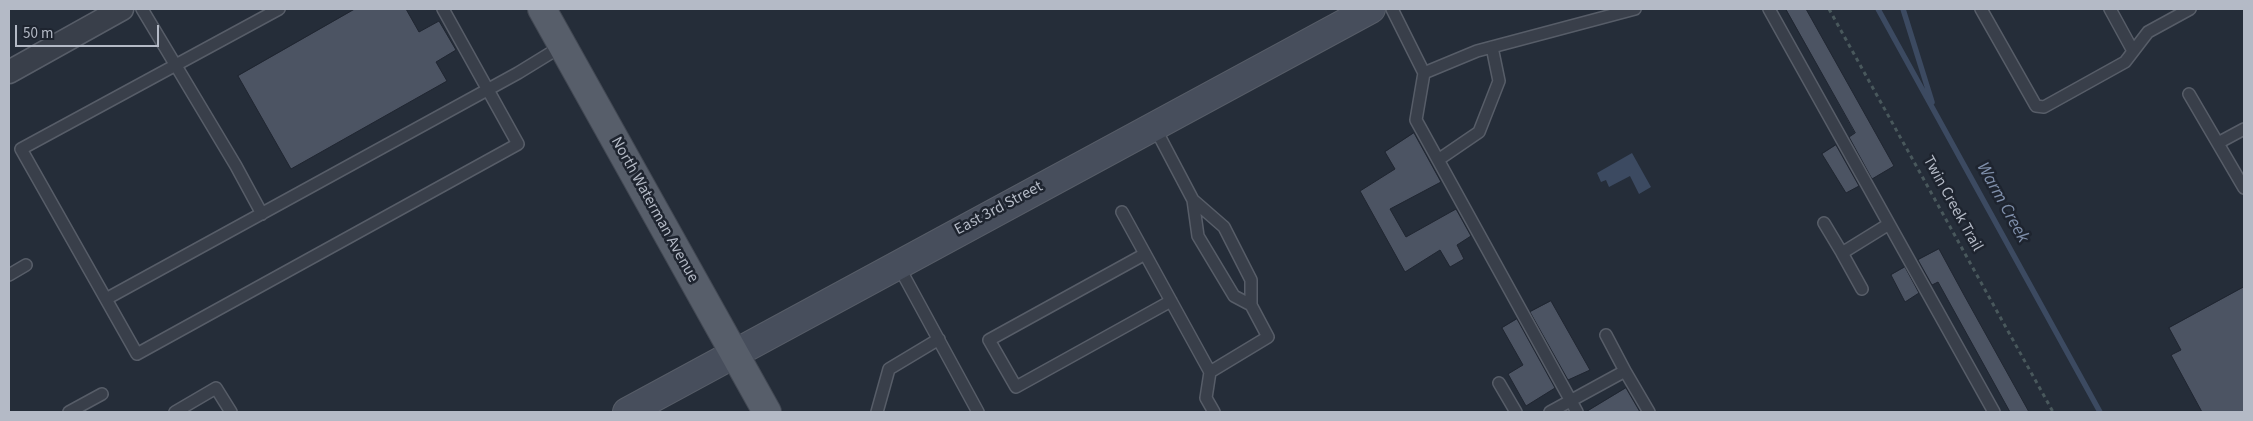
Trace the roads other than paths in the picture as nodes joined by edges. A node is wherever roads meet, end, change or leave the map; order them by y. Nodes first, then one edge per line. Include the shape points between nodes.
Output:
1 (122, 9) edge
2 (142, 9) edge
3 (279, 9) edge
4 (443, 9) edge
5 (542, 9) edge
6 (1371, 9) edge
7 (1392, 9) edge
8 (1635, 9) edge
9 (1769, 9) edge
10 (1981, 9) edge
11 (2110, 9) edge
12 (2190, 9) edge
13 (562, 46) junction
14 (1492, 47) junction
15 (2133, 51) junction
16 (176, 64) junction
17 (9, 72) edge
18 (1424, 73) junction
19 (488, 90) junction
20 (2189, 94) dead end
21 (1154, 126) junction
22 (2244, 129) edge
23 (2218, 143) junction
24 (1438, 160) junction
25 (2244, 188) edge
26 (1193, 200) junction
27 (1122, 212) dead end
28 (262, 214) junction
29 (1824, 223) dead end
30 (1889, 224) junction
31 (1842, 253) junction
32 (1145, 254) junction
33 (898, 264) junction
34 (26, 265) dead end
35 (9, 274) edge
36 (1862, 289) dead end
37 (106, 300) junction
38 (1171, 301) junction
39 (1251, 305) junction
40 (1606, 335) dead end
41 (939, 339) junction
42 (735, 353) junction
43 (1625, 370) junction
44 (1210, 372) junction
45 (1499, 383) dead end
46 (102, 394) dead end
47 (1571, 400) junction
48 (70, 412) edge
49 (175, 412) edge
50 (231, 412) edge
51 (627, 412) edge
52 (767, 412) edge
53 (877, 412) edge
54 (978, 412) edge
55 (1214, 412) edge
56 (1516, 412) edge
57 (1550, 412) edge
58 (1578, 412) edge
59 (1649, 412) edge
60 (1994, 412) edge

1 - 17 street
2 - 16 lane
3 - 16 lane
4 - 19 lane
5 - 13 main road, North Waterman Avenue
6 - 21 main road, East 3rd Street
7 - 18 lane
8 - 14 lane
9 - 30 lane
10 - 15 lane via 2036,106 2044,107 2110,71 2125,62
11 - 15 lane
12 - 15 lane via 2148,32
13 - 19 lane
13 - 42 main road, North Waterman Avenue
14 - 18 lane
14 - 24 lane via 1499,81 1479,132
16 - 28 lane
16 - 37 lane via 21,149
18 - 24 lane via 1416,120
19 - 28 lane
19 - 37 lane via 518,144 145,350 137,354
20 - 23 lane
21 - 26 lane
21 - 33 main road, East 3rd Street
22 - 23 lane
23 - 25 lane
24 - 47 lane
26 - 39 lane via 1224,227 1250,280
26 - 39 lane via 1198,236 1234,296
27 - 32 lane
28 - 37 lane
29 - 31 lane
30 - 31 lane
30 - 60 lane
31 - 36 lane
32 - 38 lane
32 - 38 lane via 989,340 1016,387
33 - 41 lane
33 - 42 main road, East 3rd Street
34 - 35 lane
38 - 44 lane
39 - 44 lane via 1268,338
40 - 43 lane
41 - 53 lane via 889,369
41 - 54 lane
42 - 51 main road, East 3rd Street
42 - 52 main road, North Waterman Avenue
43 - 47 lane
43 - 59 lane
44 - 55 lane via 1206,398
45 - 56 lane
46 - 48 lane
47 - 57 lane
47 - 58 lane
49 - 50 lane via 216,388

